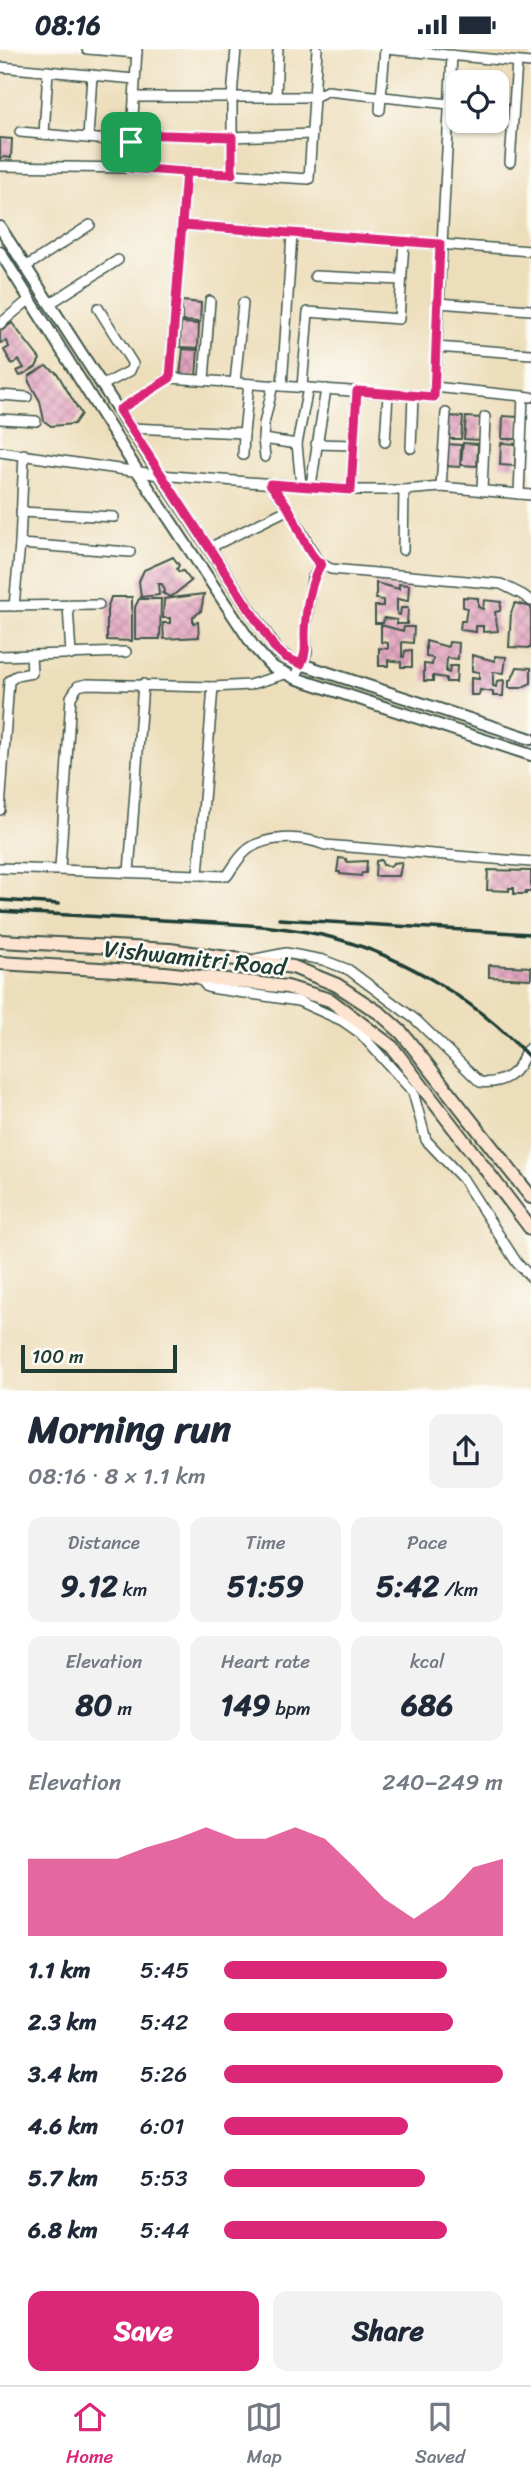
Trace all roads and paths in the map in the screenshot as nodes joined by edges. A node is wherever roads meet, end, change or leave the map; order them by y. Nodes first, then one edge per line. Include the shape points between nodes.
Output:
1 (88, 49) edge
2 (236, 49) edge
3 (278, 49) edge
4 (317, 49) edge
5 (386, 49) edge
6 (137, 51) edge
7 (452, 55) junction
8 (517, 62) junction
9 (531, 64) edge
10 (0, 67) edge
11 (451, 70) edge
12 (48, 71) junction
13 (92, 75) junction
14 (135, 79) junction
15 (134, 97) junction
16 (232, 97) junction
17 (276, 97) junction
18 (314, 97) junction
19 (381, 97) junction
20 (446, 104) edge
21 (380, 110) dead end
22 (20, 132) dead end
23 (447, 133) edge
24 (44, 134) junction
25 (312, 134) junction
26 (232, 137) junction
27 (89, 138) junction
28 (132, 138) junction
29 (510, 162) dead end
30 (0, 166) edge
31 (130, 168) junction
32 (186, 172) junction
33 (232, 174) junction
34 (90, 225) dead end
35 (182, 225) junction
36 (0, 227) edge
37 (292, 233) junction
38 (404, 242) junction
39 (440, 244) junction
40 (531, 251) edge
41 (0, 252) edge
42 (118, 260) dead end
43 (27, 266) junction
44 (315, 276) dead end
45 (401, 280) junction
46 (30, 299) junction
47 (210, 301) dead end
48 (51, 303) junction
49 (243, 303) dead end
50 (438, 303) junction
51 (98, 308) dead end
52 (531, 310) edge
53 (0, 324) edge
54 (436, 347) junction
55 (531, 354) edge
56 (170, 378) junction
57 (204, 380) junction
58 (235, 383) junction
59 (248, 384) junction
60 (103, 385) junction
61 (277, 386) junction
62 (434, 387) junction
63 (305, 388) junction
64 (326, 389) junction
65 (357, 391) junction
66 (388, 394) junction
67 (0, 395) edge
68 (413, 395) junction
69 (527, 396) edge
70 (27, 397) dead end
71 (119, 410) junction
72 (446, 413) dead end
73 (485, 417) dead end
74 (0, 419) edge
75 (36, 421) dead end
76 (131, 428) junction
77 (244, 433) junction
78 (262, 439) junction
79 (385, 442) dead end
80 (298, 444) junction
81 (316, 444) junction
82 (354, 445) junction
83 (411, 448) dead end
84 (0, 452) edge
85 (24, 454) junction
86 (243, 455) dead end
87 (265, 457) dead end
88 (138, 472) junction
89 (160, 475) junction
90 (270, 484) junction
91 (306, 485) junction
92 (441, 487) junction
93 (351, 490) junction
94 (404, 490) junction
95 (482, 491) junction
96 (519, 494) junction
97 (531, 495) edge
98 (289, 509) junction
99 (21, 512) junction
100 (114, 517) dead end
101 (20, 544) junction
102 (209, 548) junction
103 (403, 550) dead end
104 (130, 552) dead end
105 (321, 564) junction
106 (531, 601) edge
107 (68, 605) junction
108 (99, 605) dead end
109 (0, 606) edge
110 (14, 606) junction
111 (127, 652) dead end
112 (31, 655) junction
113 (71, 655) junction
114 (0, 656) edge
115 (301, 664) junction
116 (290, 676) junction
117 (143, 684) junction
118 (212, 687) junction
119 (531, 739) edge
120 (531, 755) edge
121 (0, 810) edge
122 (531, 862) edge
123 (0, 868) edge
124 (60, 869) junction
125 (129, 872) junction
126 (198, 875) junction
127 (0, 941) edge
128 (247, 961) junction
129 (0, 963) edge
130 (198, 976) junction
131 (531, 1047) edge
132 (531, 1197) edge
133 (531, 1229) edge
134 (531, 1277) edge

1 - 6 street
2 - 16 street
3 - 17 street
4 - 18 street
5 - 7 street
5 - 19 street
6 - 14 street
7 - 8 street
7 - 11 street
8 - 9 street
8 - 29 street
10 - 12 street
12 - 13 street
12 - 24 street
13 - 14 street
13 - 27 street
14 - 15 street
15 - 16 street
15 - 28 street
16 - 17 street
16 - 26 street
17 - 18 street
18 - 19 street via 327,91
18 - 25 street
19 - 20 street
19 - 21 street
22 - 24 street
23 - 39 street
24 - 27 street
25 - 26 street
25 - 33 street via 309,179
26 - 28 street
26 - 33 street
27 - 28 street
28 - 31 street
30 - 31 street
31 - 32 street
32 - 33 street
32 - 35 street
34 - 43 street
35 - 37 street
35 - 56 street
36 - 43 street
37 - 38 street
37 - 61 street
38 - 39 street
38 - 45 street
39 - 40 street
39 - 50 street
41 - 46 street
42 - 48 street
43 - 48 street
44 - 45 street
45 - 63 street via 399,319 308,312
46 - 53 street
46 - 88 street
47 - 57 street
48 - 60 street
49 - 58 street
50 - 52 street
50 - 54 street
51 - 60 street via 133,364 130,371
54 - 55 street
54 - 62 street
56 - 57 street
56 - 71 street
57 - 58 street
58 - 59 street
59 - 61 street
59 - 77 street
60 - 71 street
61 - 63 street
61 - 78 street
62 - 68 street via 434,397
62 - 69 street
63 - 64 street
63 - 80 street
64 - 65 street
64 - 81 street
65 - 66 street
65 - 82 street
66 - 68 street
66 - 79 street
67 - 70 street
68 - 83 street
69 - 96 street
71 - 76 street
72 - 92 street
73 - 95 street
74 - 75 street
76 - 77 street
76 - 89 street
77 - 86 street
78 - 80 street
78 - 87 street
80 - 91 street
81 - 82 street
81 - 91 street
82 - 93 street
84 - 85 street
85 - 88 street
85 - 99 street
88 - 89 street
88 - 116 street via 254,647 271,666
89 - 90 street
89 - 102 street
90 - 91 street
90 - 98 street
91 - 93 street
92 - 94 street
92 - 95 street
93 - 94 street
94 - 103 street
95 - 96 street
96 - 97 street
98 - 102 street
98 - 105 street
99 - 100 street
99 - 101 street
101 - 104 street
101 - 110 street
102 - 115 street via 274,647
105 - 106 street via 331,569 501,584
105 - 115 street via 312,579 307,652
107 - 108 street
107 - 110 street
107 - 113 street
109 - 110 street
111 - 113 street
112 - 113 street
112 - 114 street
112 - 121 street via 32,673 9,681
115 - 116 street
115 - 119 street
116 - 118 street
116 - 120 street
117 - 118 street
117 - 124 street via 87,684 74,690
117 - 125 street
118 - 126 street
122 - 126 street via 280,839 259,842 227,876
123 - 124 street
124 - 125 street
125 - 126 street
127 - 128 main road, Vishwamitri Road via 170,950
128 - 131 street via 286,953 349,970 416,1020 480,1081 501,1081 522,1065 524,1052
128 - 132 main road, Vishwamitri Road via 293,967 337,985 381,1014 402,1033
129 - 130 main road, Vishwamitri Road
130 - 133 main road, Vishwamitri Road via 287,987 330,1000 392,1047
130 - 134 street via 207,987 298,1001 360,1033 413,1092 426,1140 463,1179 517,1263

